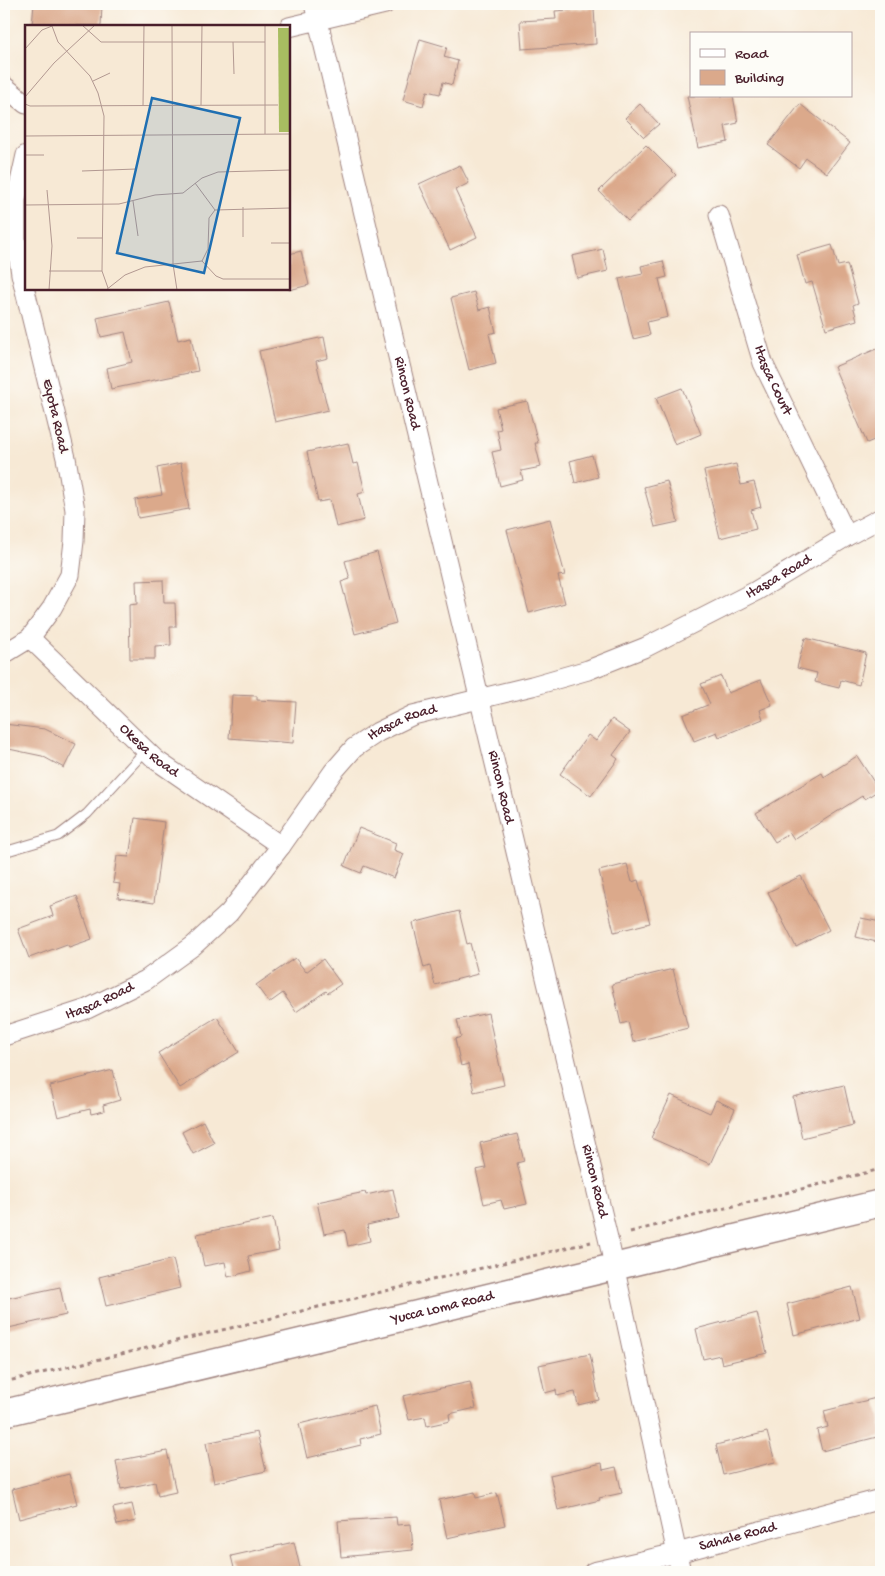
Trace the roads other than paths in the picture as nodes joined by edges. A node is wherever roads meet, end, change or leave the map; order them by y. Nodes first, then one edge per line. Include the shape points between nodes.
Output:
1 (385, 4) edge
2 (316, 12) edge
3 (290, 26) edge
4 (4, 86) edge
5 (25, 103) edge
6 (25, 160) edge
7 (719, 215) dead end
8 (881, 518) edge
9 (847, 536) junction
10 (30, 638) junction
11 (4, 654) edge
12 (480, 699) junction
13 (146, 750) junction
14 (281, 846) junction
15 (4, 852) edge
16 (4, 1036) edge
17 (881, 1203) edge
18 (614, 1268) junction
19 (4, 1413) edge
20 (881, 1499) edge
21 (677, 1553) junction
22 (593, 1572) edge
23 (681, 1572) edge

1 - 2 street
2 - 3 street
2 - 12 street, Rincon Road
4 - 5 street
6 - 10 street, Eyota Road via 16,200 16,239 21,274 66,458 74,510 70,575
7 - 9 street, Itasca Court via 763,363
8 - 9 street, Itasca Road
9 - 12 street, Itasca Road via 756,591 646,647 588,670
10 - 11 street, Eyota Road
10 - 13 street, Okesa Road
12 - 14 street, Itasca Road via 413,715 354,748 333,772
12 - 18 street, Rincon Road
13 - 14 street, Okesa Road
13 - 15 lane via 87,814 58,836
14 - 16 street, Itasca Road via 229,913 194,946 146,980 87,1009
17 - 18 main road, Yucca Loma Road
18 - 19 main road, Yucca Loma Road
18 - 21 street, Rincon Road
20 - 21 street, Sahale Road
21 - 22 street, Sahale Road
21 - 23 street, Rincon Road

